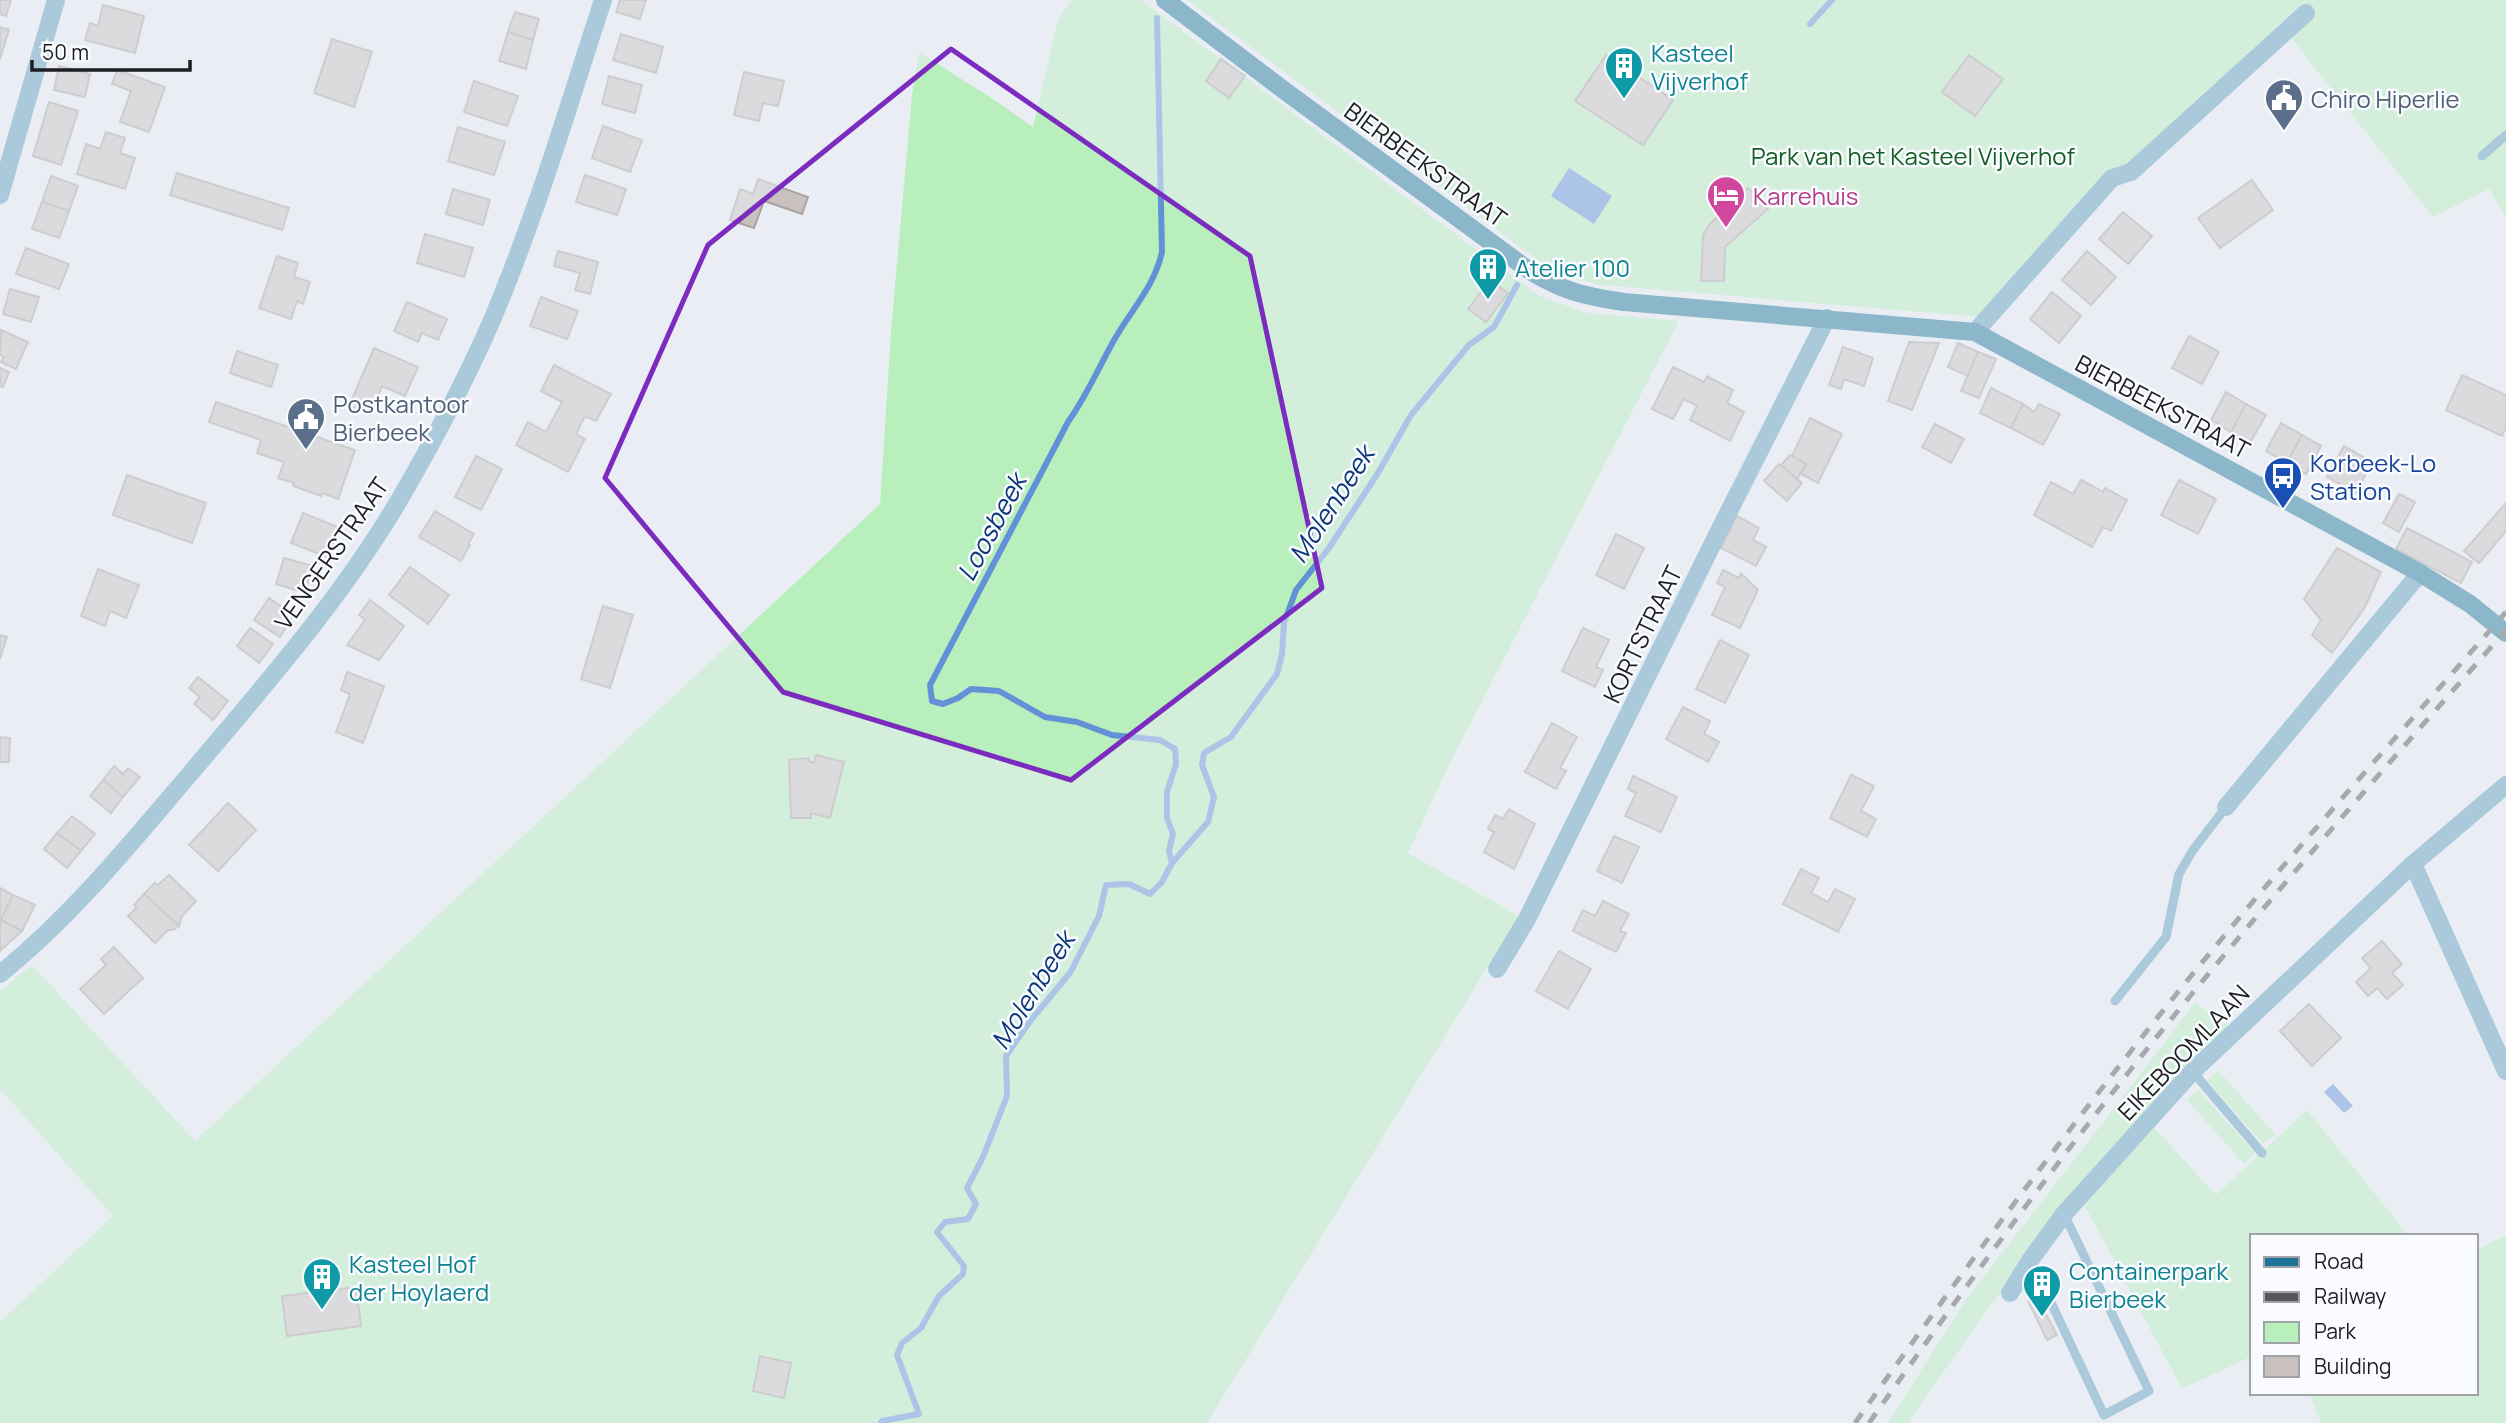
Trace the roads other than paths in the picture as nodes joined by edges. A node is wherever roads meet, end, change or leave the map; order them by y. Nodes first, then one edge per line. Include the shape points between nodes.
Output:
1 (56, 0) edge
2 (603, 0) edge
3 (1166, 0) edge
4 (2306, 13) dead end
5 (2506, 135) edge
6 (2482, 156) dead end
7 (0, 195) edge
8 (1827, 318) junction
9 (1975, 332) junction
10 (2420, 573) junction
11 (2506, 633) edge
12 (2506, 785) edge
13 (2226, 807) joint
14 (2413, 864) junction
15 (1497, 969) dead end
16 (0, 974) edge
17 (2115, 1001) dead end
18 (2506, 1071) edge
19 (2193, 1072) junction
20 (2262, 1153) dead end
21 (2064, 1214) junction
22 (2031, 1259) junction
23 (2010, 1293) dead end

1 - 7 street
2 - 16 street, VENGERSTRAAT via 536,205 491,320 400,498 316,621 232,724 95,885
3 - 8 street, BIERBEEKSTRAAT via 1551,283 1582,296 1624,302
4 - 9 street via 2132,172 2112,178
5 - 6 lane
8 - 9 street, BIERBEEKSTRAAT
8 - 15 street, KORTSTRAAT via 1534,907
9 - 10 street, BIERBEEKSTRAAT
10 - 11 street, BIERBEEKSTRAAT
10 - 13 street
12 - 14 street, EIKEBOOMLAAN
13 - 17 lane via 2179,874 2166,937
14 - 18 street
14 - 19 street, EIKEBOOMLAAN
19 - 20 lane
19 - 21 street, EIKEBOOMLAAN
21 - 22 street, EIKEBOOMLAAN
21 - 22 lane via 2149,1391 2104,1415
22 - 23 street, EIKEBOOMLAAN

